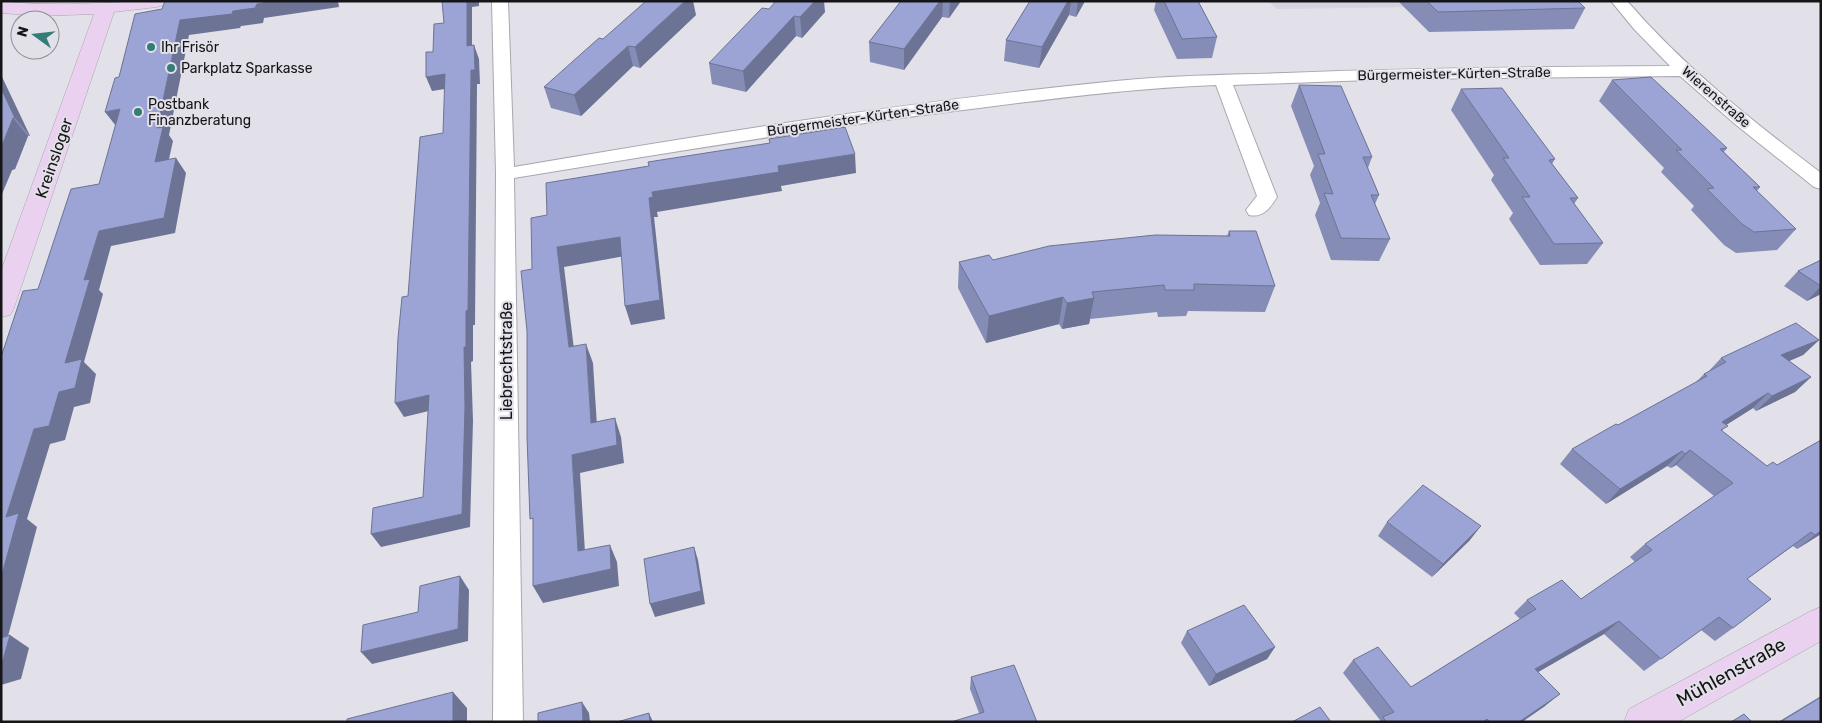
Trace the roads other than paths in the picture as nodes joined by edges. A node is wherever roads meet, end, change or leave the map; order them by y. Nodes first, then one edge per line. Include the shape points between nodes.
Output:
1 (157, 1) edge
2 (500, 1) edge
3 (1620, 1) edge
4 (1, 7) edge
5 (106, 8) junction
6 (1686, 71) junction
7 (1223, 81) junction
8 (504, 174) junction
9 (1821, 183) edge
10 (1256, 210) dead end
11 (1, 308) edge
12 (1821, 623) edge
13 (508, 722) edge
14 (1642, 722) edge

1 - 5 main road
2 - 8 street, Liebrechtstraße
3 - 6 street, Wierenstraße
4 - 5 main road via 54,11
5 - 11 main road, Kreinsloger
6 - 7 street, Bürgermeister-Kürten-Straße via 1396,74
6 - 9 street, Wierenstraße via 1772,146
7 - 8 street, Bürgermeister-Kürten-Straße via 1116,86 868,116
7 - 10 street via 1267,197
8 - 13 street, Liebrechtstraße
12 - 14 main road, Mühlenstraße

